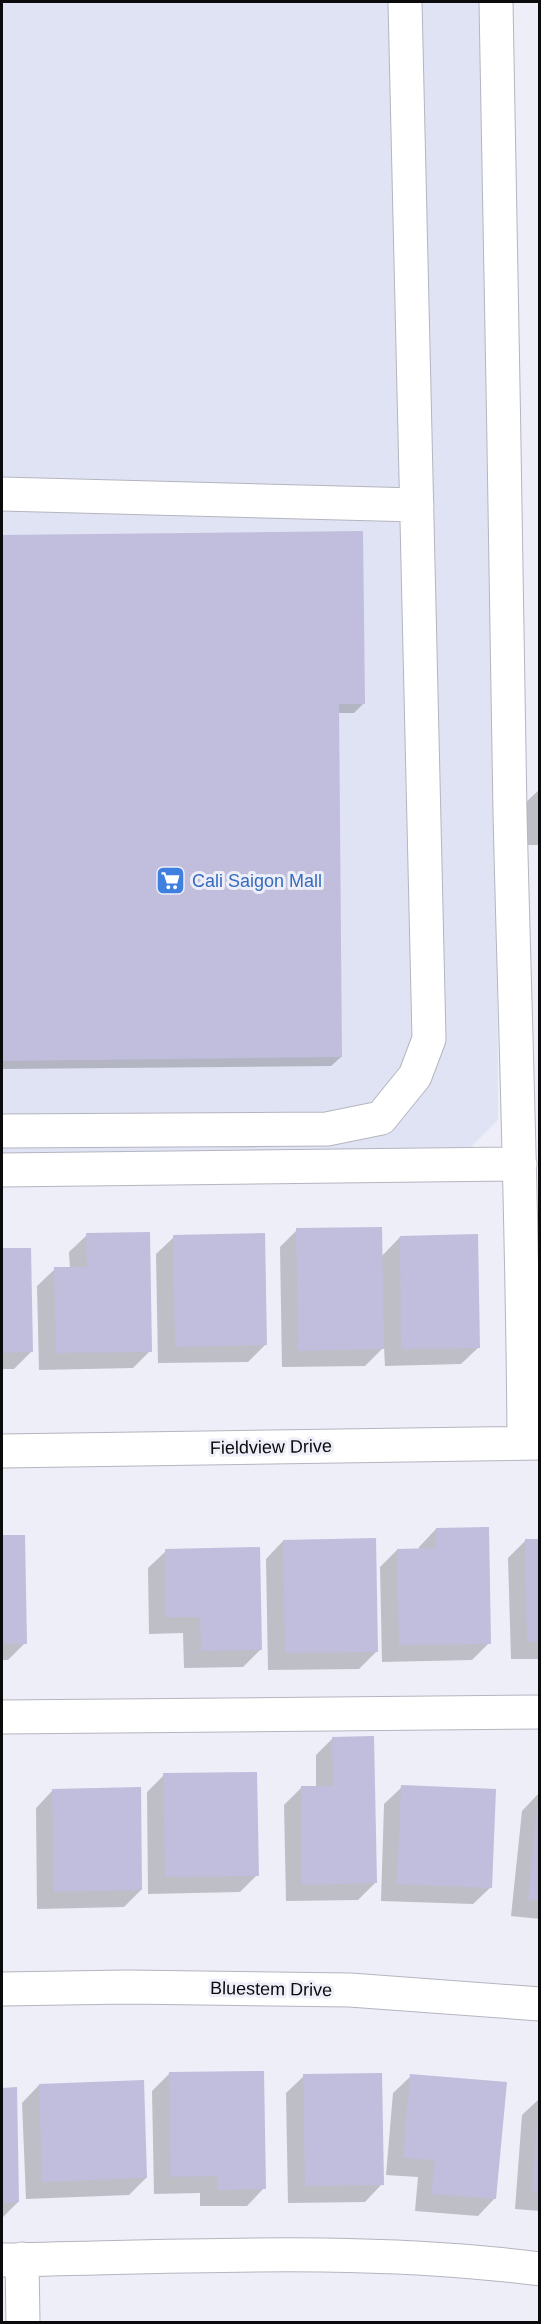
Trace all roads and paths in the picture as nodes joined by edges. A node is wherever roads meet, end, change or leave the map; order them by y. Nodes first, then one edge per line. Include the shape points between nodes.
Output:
1 (405, 2) edge
2 (496, 2) edge
3 (2, 494) edge
4 (417, 505) junction
5 (2, 1131) edge
6 (520, 1164) junction
7 (2, 1170) edge
8 (532, 1443) edge
9 (2, 1451) edge
10 (540, 1712) edge
11 (2, 1717) edge
12 (2, 1989) edge
13 (540, 2004) edge
14 (12, 2260) edge
15 (540, 2269) edge
16 (23, 2322) edge

1 - 4 street
2 - 6 street
3 - 4 street
4 - 5 street via 429,1039 415,1076 381,1118 327,1129
6 - 7 street
6 - 8 street
8 - 9 street, Fieldview Drive
10 - 11 street
12 - 13 street, Bluestem Drive via 350,1990
14 - 15 street via 350,2255
14 - 16 street

